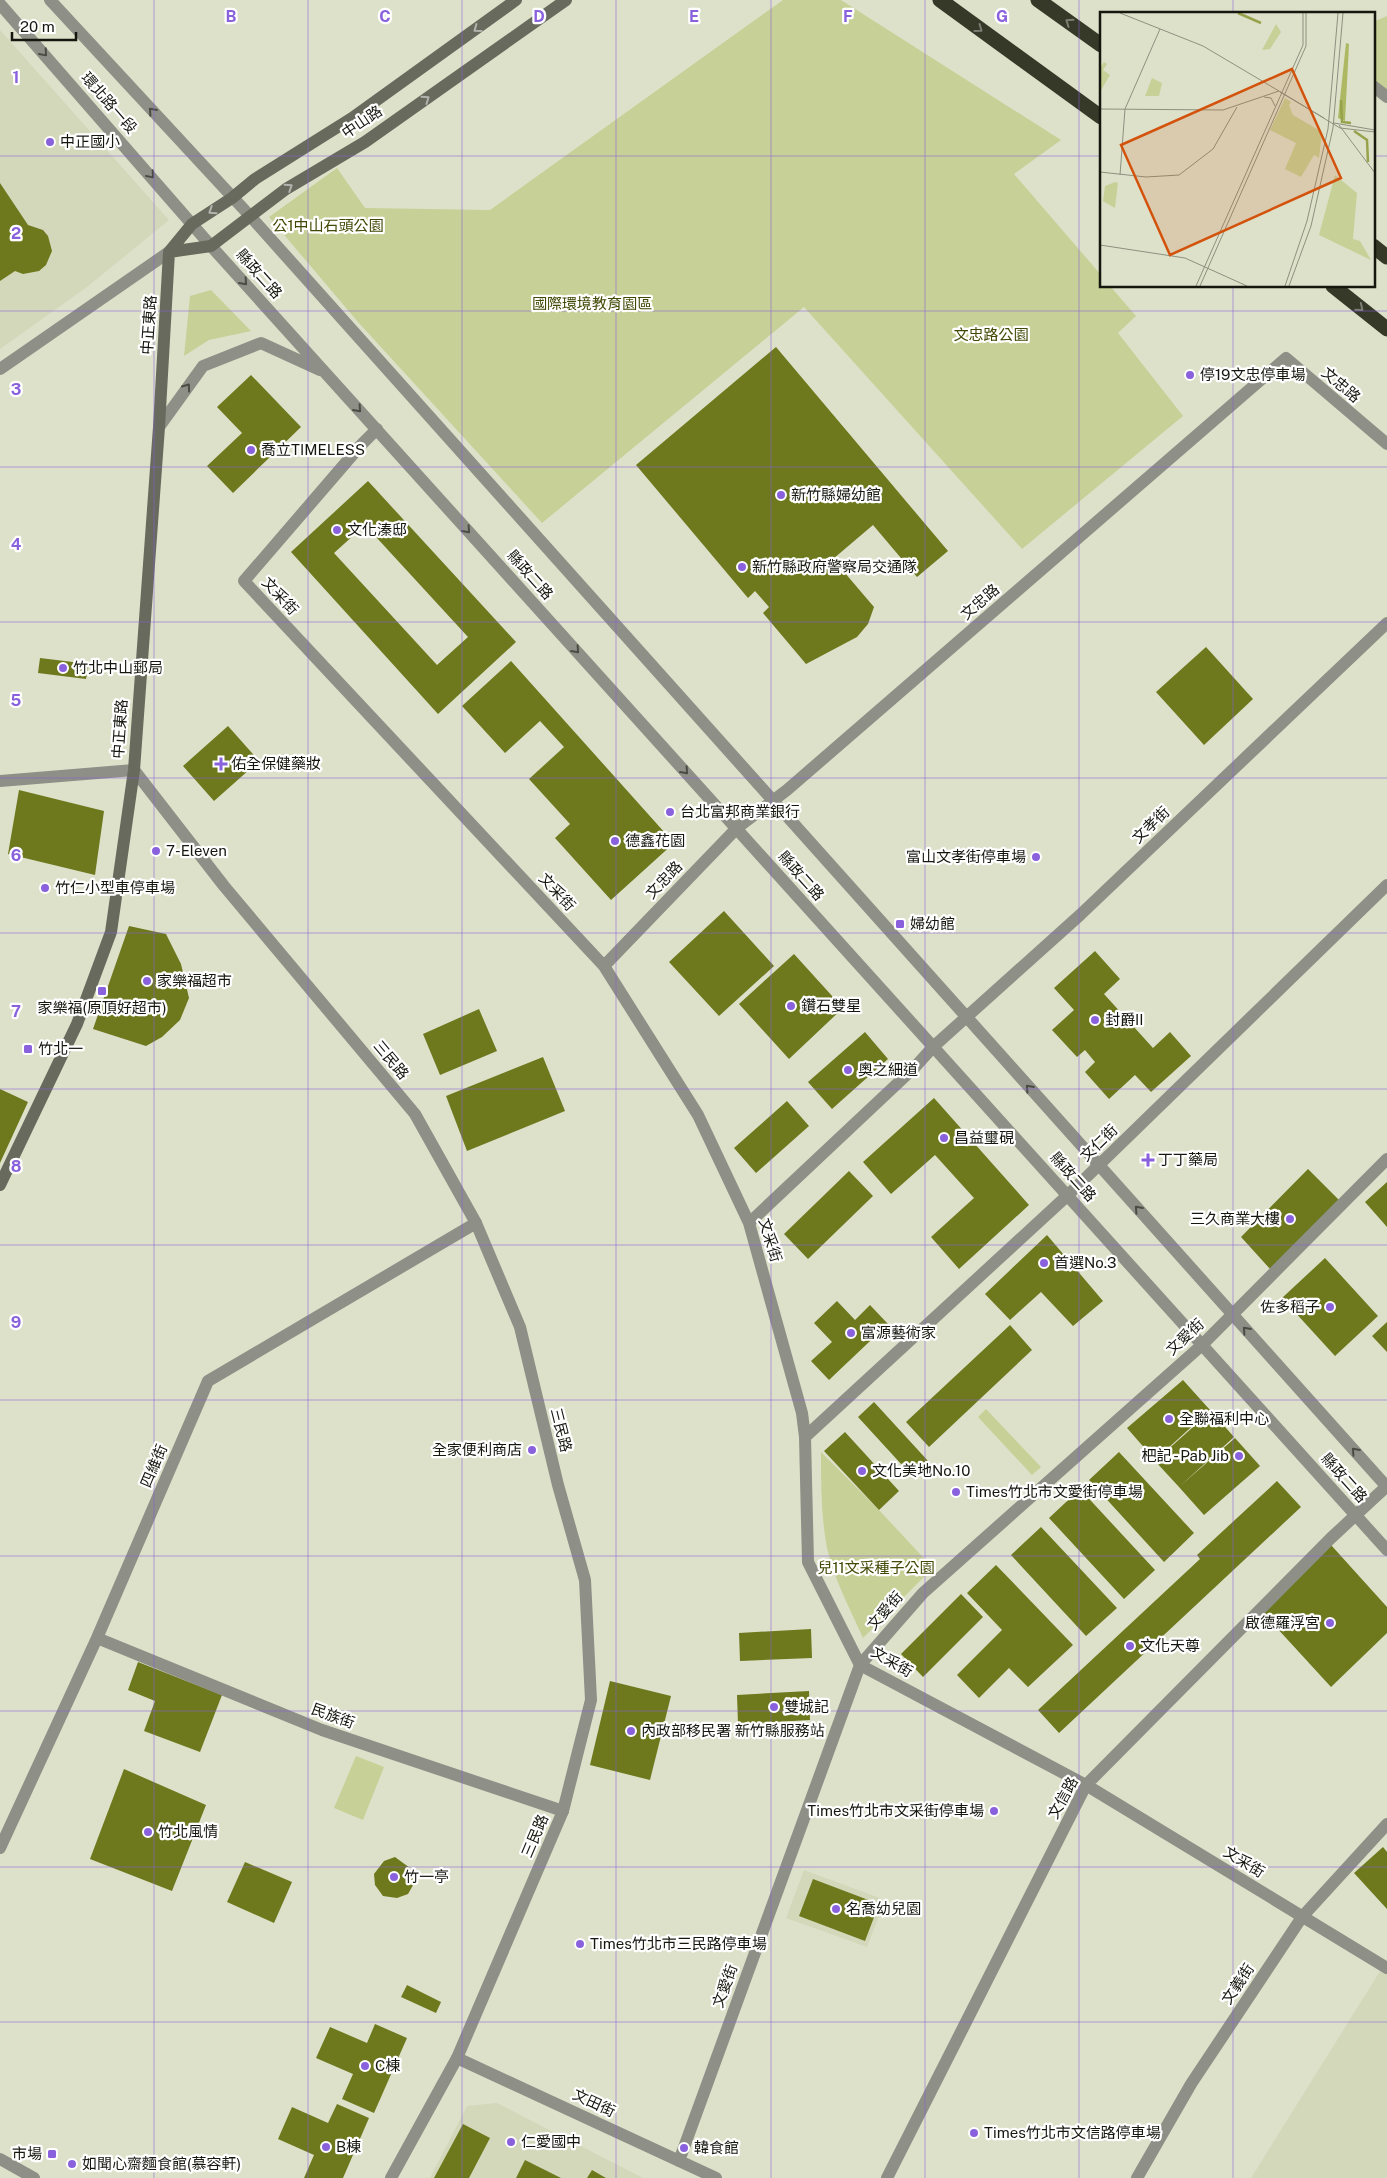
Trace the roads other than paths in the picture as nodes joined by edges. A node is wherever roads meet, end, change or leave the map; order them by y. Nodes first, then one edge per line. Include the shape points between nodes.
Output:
1 (50, 0) edge
2 (516, 0) edge
3 (566, 0) edge
4 (940, 0) edge
5 (1038, 0) edge
6 (0, 4) edge
7 (1100, 43) edge
8 (1374, 87) edge
9 (1387, 97) edge
10 (1100, 116) edge
11 (232, 198) junction
12 (251, 216) junction
13 (192, 224) junction
14 (211, 246) junction
15 (1374, 247) edge
16 (169, 252) junction
17 (1387, 257) edge
18 (1336, 288) edge
19 (1387, 329) edge
20 (0, 369) edge
21 (326, 372) junction
22 (159, 427) junction
23 (377, 429) junction
24 (1387, 444) edge
25 (1387, 623) edge
26 (134, 770) junction
27 (0, 781) edge
28 (773, 801) junction
29 (736, 828) junction
30 (1387, 885) edge
31 (604, 966) junction
32 (966, 1017) junction
33 (933, 1047) junction
34 (1387, 1159) edge
35 (1099, 1165) junction
36 (0, 1185) edge
37 (1068, 1195) junction
38 (476, 1223) junction
39 (749, 1223) junction
40 (1232, 1314) junction
41 (1202, 1345) junction
42 (805, 1437) junction
43 (1387, 1486) edge
44 (1355, 1514) junction
45 (1387, 1550) edge
46 (97, 1638) junction
47 (860, 1665) junction
48 (1086, 1785) junction
49 (563, 1811) junction
50 (1387, 1824) edge
51 (0, 1848) edge
52 (1302, 1917) junction
53 (1387, 1968) edge
54 (457, 2058) junction
55 (0, 2159) edge
56 (679, 2160) junction
57 (34, 2178) edge
58 (391, 2178) edge
59 (716, 2178) edge
60 (887, 2178) edge
61 (1137, 2178) edge

11 -> 1 street, 環北路一段
2 -> 11 main road, 中山路 via 352,118 255,179
12 -> 3 main road, 中山路 via 286,189 365,142
4 -> 10 highway
7 -> 5 highway
6 -> 13 street, 環北路一段
8 - 9 street
11 - 12 street, 縣政二路
11 -> 13 main road, 中山路
12 - 14 main road, 中山路
12 - 28 street, 縣政二路
13 - 14 street, 縣政二路
13 - 16 main road, 中山路
14 - 16 main road, 中山路
14 -> 21 street, 縣政二路
15 - 17 highway
16 - 20 street, 中山路
16 - 22 main road, 中正東路
18 -> 19 highway
22 -> 21 street via 203,366 261,343
21 -> 23 street, 縣政二路
22 - 26 main road, 中正東路
23 -> 29 street, 縣政二路
23 - 31 street, 文采街 via 244,581
24 - 28 street, 文忠路 via 1286,358
25 - 32 street, 文孝街 via 1080,915
26 - 27 street
26 - 36 main road, 中正東路 via 111,932 77,1024
26 - 38 street, 三民路 via 224,886 415,1114
28 - 29 street, 文忠路
28 - 32 street, 縣政二路
29 - 31 street, 文忠路
29 - 33 street, 縣政二路
30 - 35 street, 文仁街
31 - 39 street, 文采街 via 698,1115
32 - 33 street, 文孝街
35 -> 32 street, 縣政二路
33 - 37 street, 縣政二路
33 - 39 street, 文孝街
34 - 40 street, 文愛街
35 - 37 street, 文仁街
40 -> 35 street, 縣政二路
37 - 41 street, 縣政二路
37 - 42 street, 文仁街
38 - 46 street, 四維街 via 208,1381
38 - 49 street, 三民路 via 520,1327 558,1485 585,1580 591,1700
39 - 42 street, 文采街 via 802,1413
40 - 41 street, 文愛街
43 -> 40 street, 縣政二路
41 - 44 street, 縣政二路
41 - 47 street, 文愛街 via 923,1593
42 - 47 street, 文采街 via 808,1562
43 - 44 street, 文信路
44 - 45 street, 縣政二路
44 - 48 street, 文信路
46 - 49 street, 民族街 via 322,1730
46 - 51 street, 四維街
47 - 48 street, 文采街
47 - 56 street, 文愛街
48 - 52 street, 文采街
48 - 60 street, 文信路
49 - 54 street, 三民路
50 - 52 street, 文義街
52 - 53 street, 文采街
52 - 61 street, 文義街 via 1191,2084
54 - 56 street, 文田街
54 - 58 street, 三民路
55 - 57 street
56 - 59 street, 文田街

